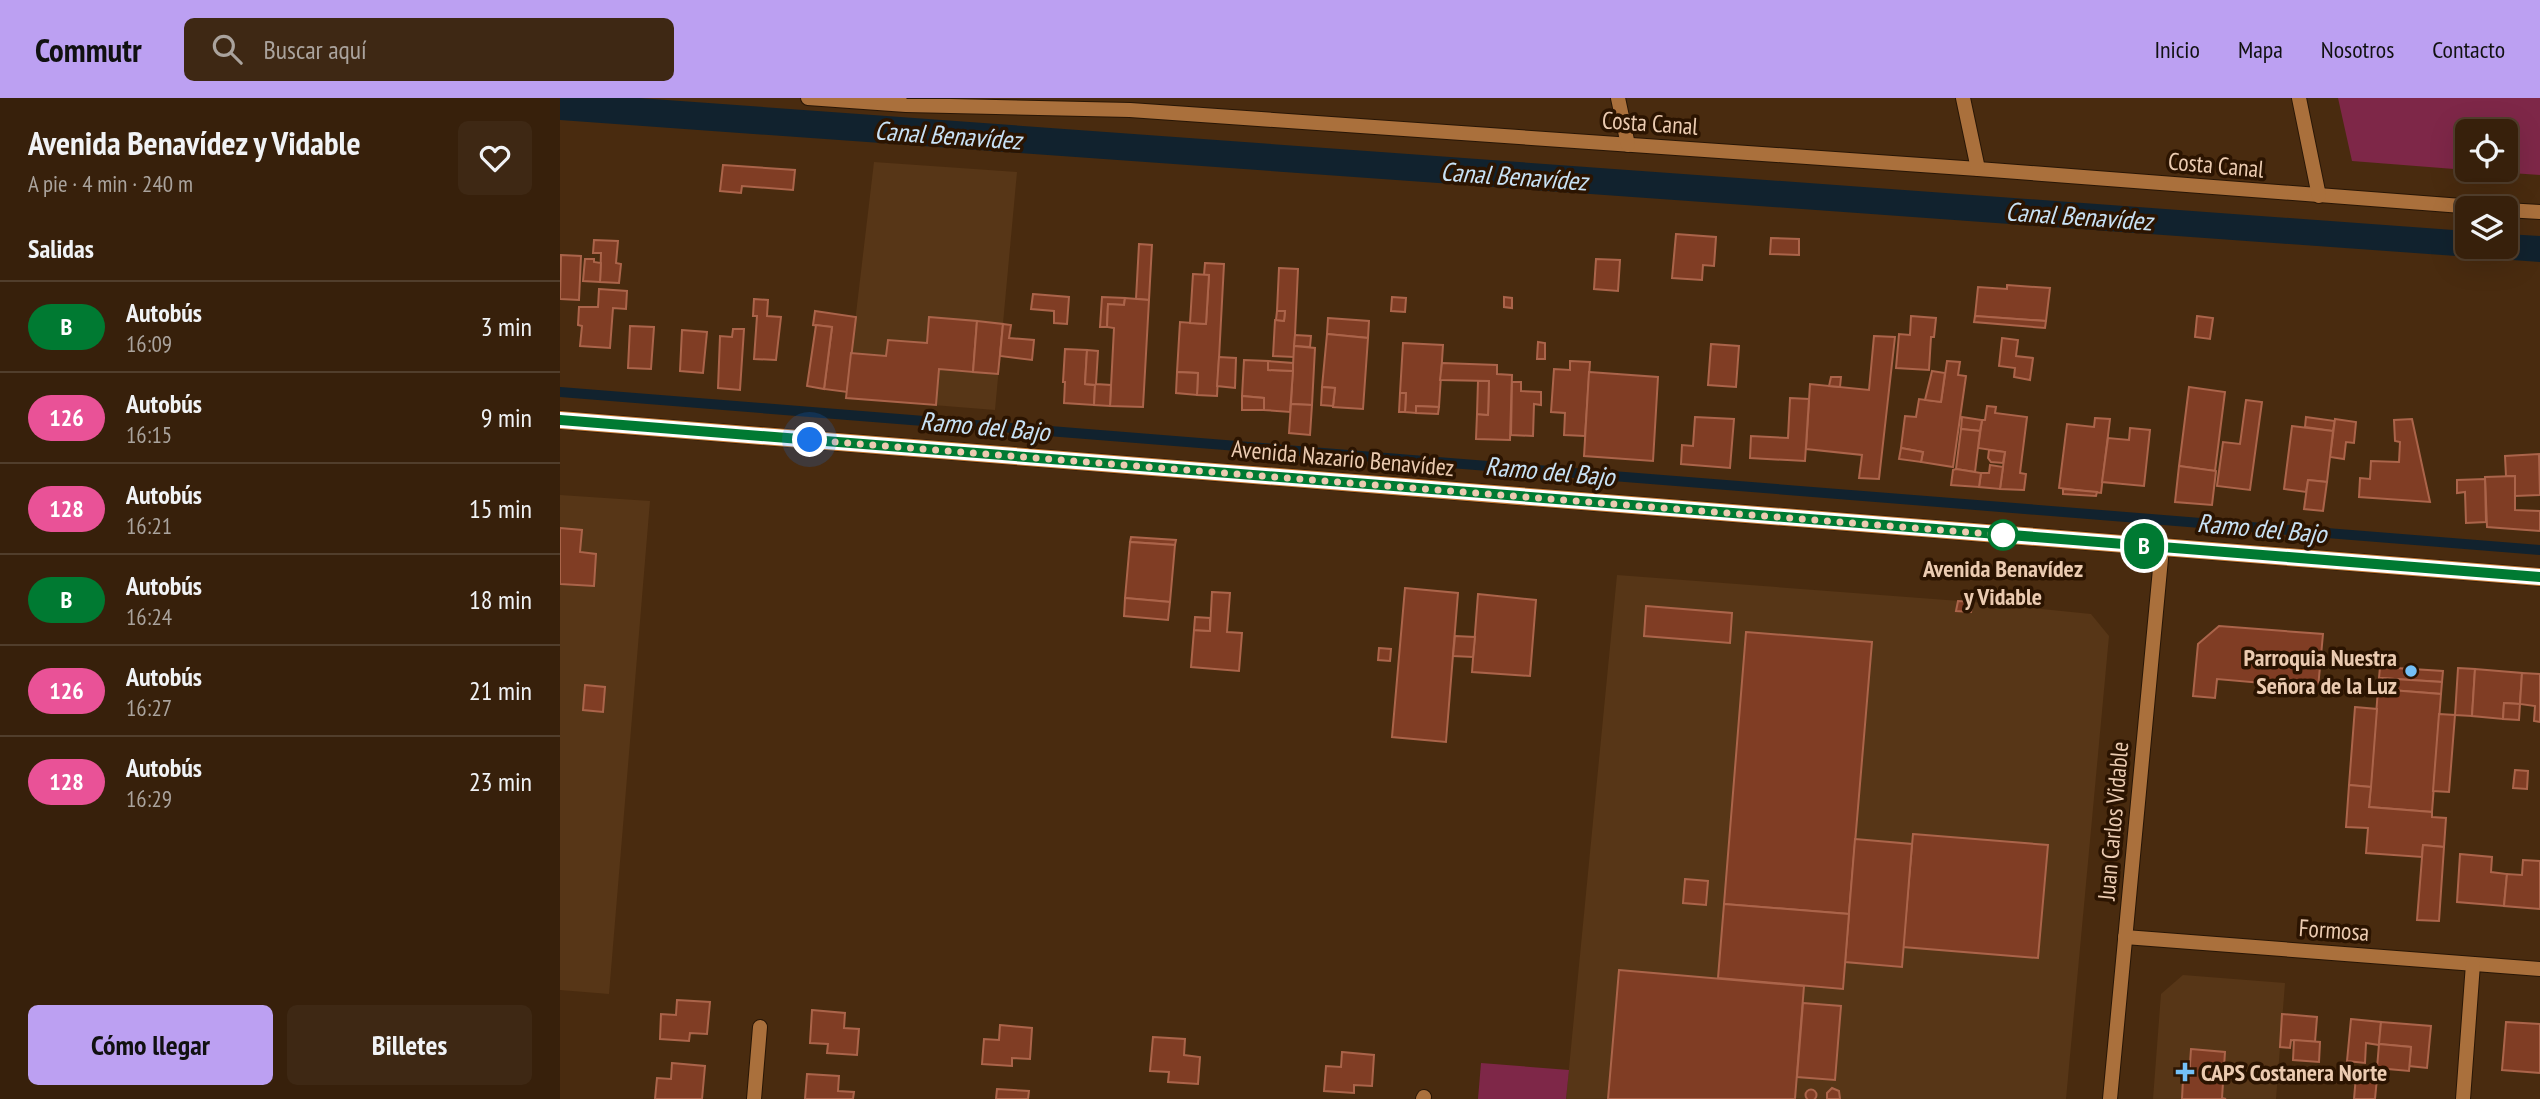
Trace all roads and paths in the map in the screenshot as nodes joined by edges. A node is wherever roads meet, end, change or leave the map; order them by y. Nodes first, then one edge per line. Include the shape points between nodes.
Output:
1 (808, 98) edge
2 (1618, 98) edge
3 (1963, 98) edge
4 (2299, 98) edge
5 (1628, 145) junction
6 (1978, 169) junction
7 (2319, 196) junction
8 (2455, 206) edge
9 (2518, 210) edge
10 (2540, 212) edge
11 (560, 420) edge
12 (2162, 548) junction
13 (2540, 577) edge
14 (2125, 937) junction
15 (2473, 964) junction
16 (2540, 969) edge
17 (760, 1027) dead end
18 (754, 1099) edge
19 (2110, 1099) edge
20 (2463, 1099) edge

1 - 5 street, Costa Canal via 1130,110
2 - 5 street
3 - 6 street
4 - 7 street
5 - 6 street, Costa Canal
6 - 7 street, Costa Canal
7 - 8 street, Costa Canal
9 - 10 street
11 - 12 main road, Avenida Nazario Benavídez
12 - 13 main road, Avenida Nazario Benavídez
12 - 14 street, Juan Carlos Vidable
14 - 15 street, Formosa
14 - 19 street, Juan Carlos Vidable
15 - 16 street, Formosa
15 - 20 street
17 - 18 street

